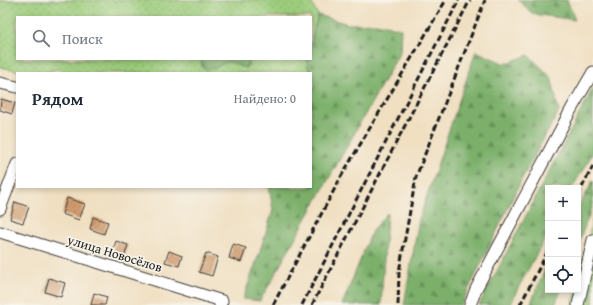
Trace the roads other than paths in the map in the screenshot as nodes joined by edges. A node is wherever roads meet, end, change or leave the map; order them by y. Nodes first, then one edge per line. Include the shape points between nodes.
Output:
1 (593, 72) edge
2 (0, 83) edge
3 (16, 86) edge
4 (16, 167) edge
5 (0, 209) edge
6 (0, 232) edge
7 (593, 240) edge
8 (588, 278) edge
9 (221, 303) edge
10 (470, 305) edge
11 (578, 305) edge

1 - 10 street via 476,289
2 - 3 street
4 - 5 street
6 - 9 street, улица Новосёлов
7 - 8 street
8 - 11 street

